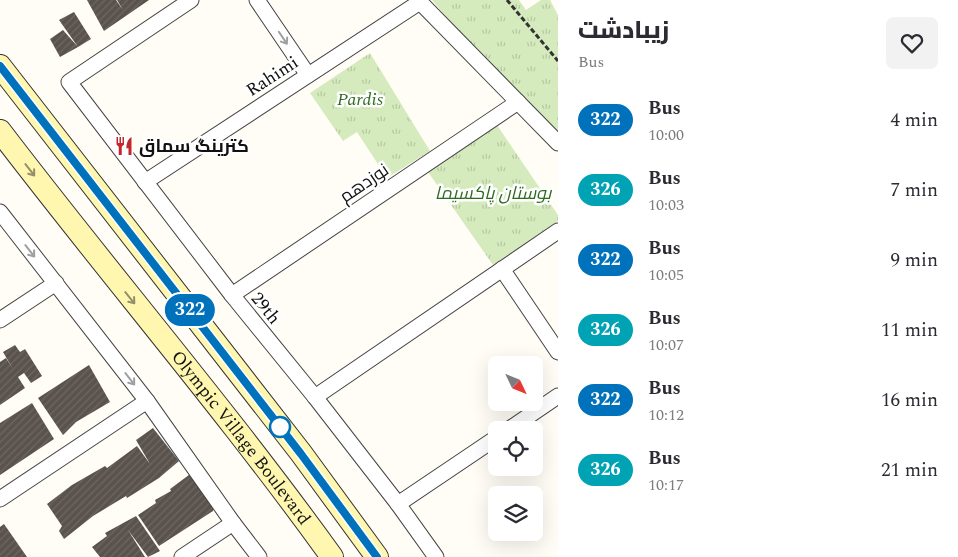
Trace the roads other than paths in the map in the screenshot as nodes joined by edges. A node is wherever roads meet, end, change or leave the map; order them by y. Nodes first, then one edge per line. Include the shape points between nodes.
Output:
1 (191, 0) edge
2 (257, 0) edge
3 (419, 1) edge
4 (0, 66) edge
5 (308, 75) junction
6 (518, 102) junction
7 (0, 131) edge
8 (558, 143) edge
9 (145, 182) junction
10 (0, 212) edge
11 (558, 231) edge
12 (502, 269) junction
13 (56, 284) junction
14 (232, 295) junction
15 (0, 320) edge
16 (558, 352) edge
17 (558, 396) edge
18 (315, 397) junction
19 (147, 401) junction
20 (521, 421) edge
21 (488, 443) edge
22 (0, 499) edge
23 (398, 504) junction
24 (233, 524) junction
25 (182, 557) edge
26 (259, 557) edge
27 (332, 557) edge
28 (377, 557) edge
29 (436, 557) edge

1 - 9 street, 29th via 69,82
2 -> 5 street
3 - 5 street, Rahimi
3 - 6 street
4 - 28 main road, Olympic Village Boulevard via 295,446
5 - 9 street, Rahimi
6 - 8 street
6 - 14 street, نوزدهم
7 -> 27 main road, Olympic Village Boulevard via 285,492
9 - 14 street, 29th
10 -> 13 street
11 - 12 street
12 - 16 street
12 - 18 street
13 - 15 street
13 -> 19 street
14 - 18 street, 29th
17 - 20 street
18 - 23 street, 29th
19 - 22 street
19 - 24 street
21 - 23 street
23 - 29 street, 29th
24 - 25 street
24 - 26 street

